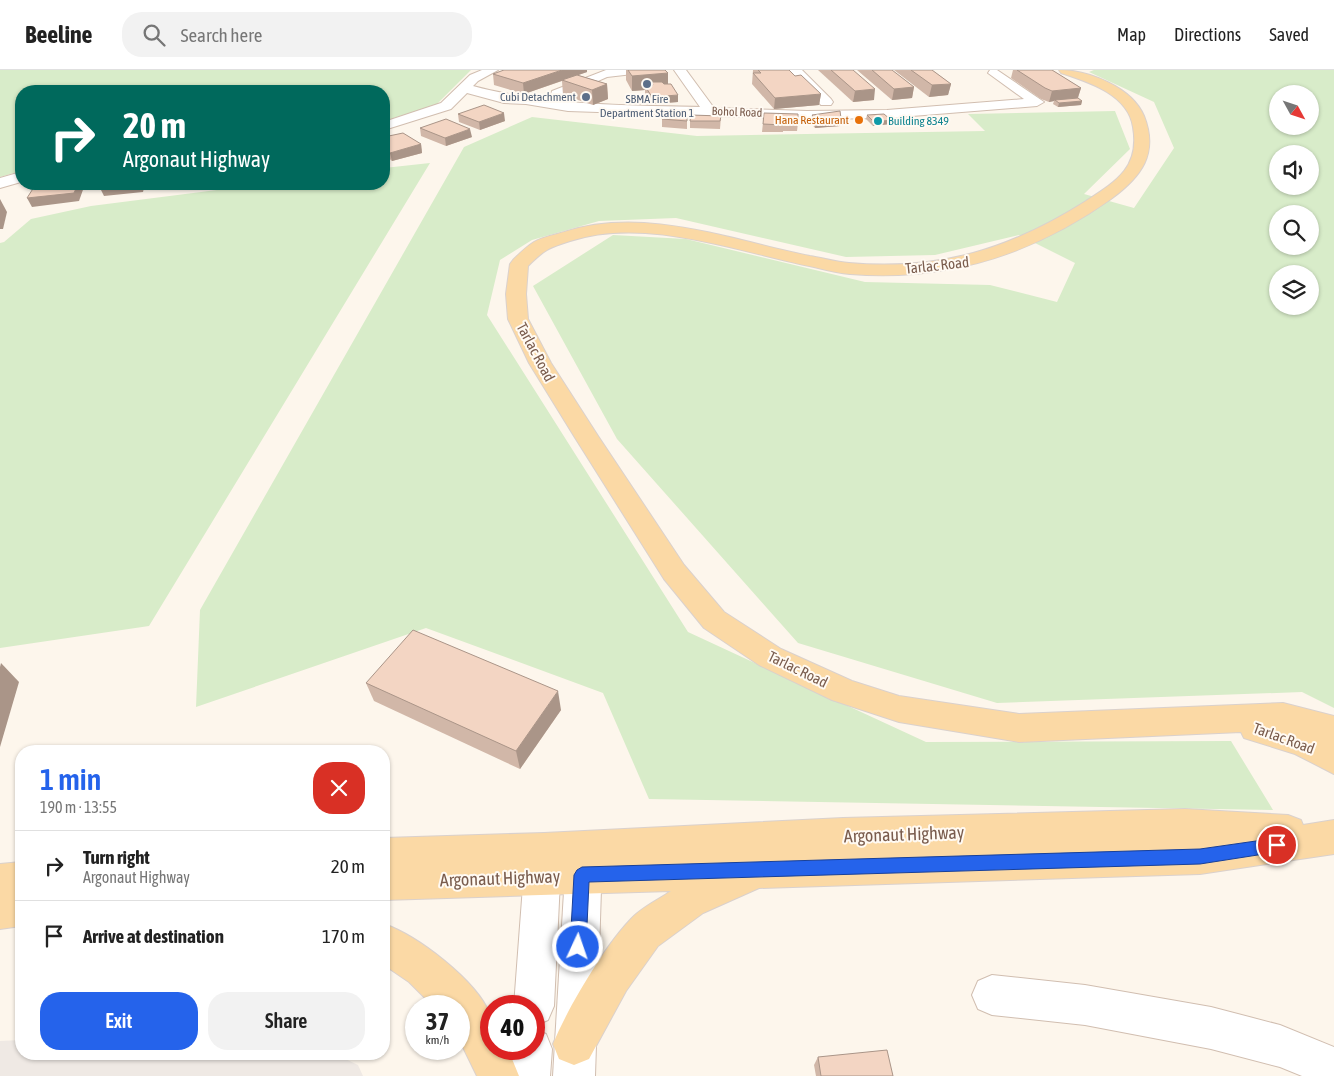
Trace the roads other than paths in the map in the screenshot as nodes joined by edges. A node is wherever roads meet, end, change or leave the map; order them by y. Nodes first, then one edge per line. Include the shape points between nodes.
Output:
1 (492, 70) edge
2 (632, 70) edge
3 (680, 70) edge
4 (795, 70) edge
5 (1067, 70) edge
6 (994, 73) dead end
7 (605, 75) edge
8 (464, 88) junction
9 (504, 99) junction
10 (526, 100) junction
11 (446, 106) junction
12 (709, 111) junction
13 (838, 114) junction
14 (390, 124) edge
15 (15, 179) edge
16 (0, 183) edge
17 (1232, 721) junction
18 (1334, 730) edge
19 (1334, 759) edge
20 (1334, 836) edge
21 (390, 856) edge
22 (583, 862) junction
23 (542, 864) junction
24 (761, 869) junction
25 (15, 881) edge
26 (390, 881) edge
27 (0, 882) edge
28 (15, 908) edge
29 (0, 910) edge
30 (15, 925) edge
31 (0, 926) edge
32 (390, 947) edge
33 (535, 995) edge
34 (992, 995) dead end
35 (530, 1060) edge
36 (574, 1060) edge
37 (1334, 1068) edge
38 (498, 1076) edge
39 (529, 1076) edge

1 - 8 street via 474,78
2 - 7 street
3 - 12 street
4 - 13 street
5 - 17 main road, Tarlac Road via 1107,87 1128,103 1138,119 1143,154 1137,167 1119,186 1057,226 1017,247 953,266 854,269 764,253 680,231 632,226 599,227 543,244 519,264 518,319 540,363 674,572 714,620 770,657 843,691 899,710 1019,728
6 - 13 street, Bohol Road via 1037,102 887,114
7 - 10 street via 562,93
8 - 9 street, Bohol Road
8 - 11 street
9 - 10 street, Bohol Road
9 - 11 street, Bohol Road
10 - 12 street, Bohol Road via 568,107 614,104
11 - 14 street, Bohol Road
12 - 13 street, Bohol Road
15 - 16 street
17 - 18 main road, Tarlac Road via 1283,718
17 - 19 main road, Tarlac Road via 1283,736
20 - 22 main road, Argonaut Highway via 1185,825 852,835
20 - 24 main road, Argonaut Highway via 1200,856
21 - 23 main road, Argonaut Highway
22 - 23 main road, Argonaut Highway
22 - 24 main road, Argonaut Highway
22 - 36 street
23 - 26 main road, Argonaut Highway
23 - 33 street
24 - 36 main road via 690,900 644,932 612,978
25 - 27 main road
28 - 29 main road
30 - 31 main road
32 - 38 main road via 423,968 465,1009
34 - 37 street via 1085,1005 1211,1028 1280,1046
35 - 39 street

